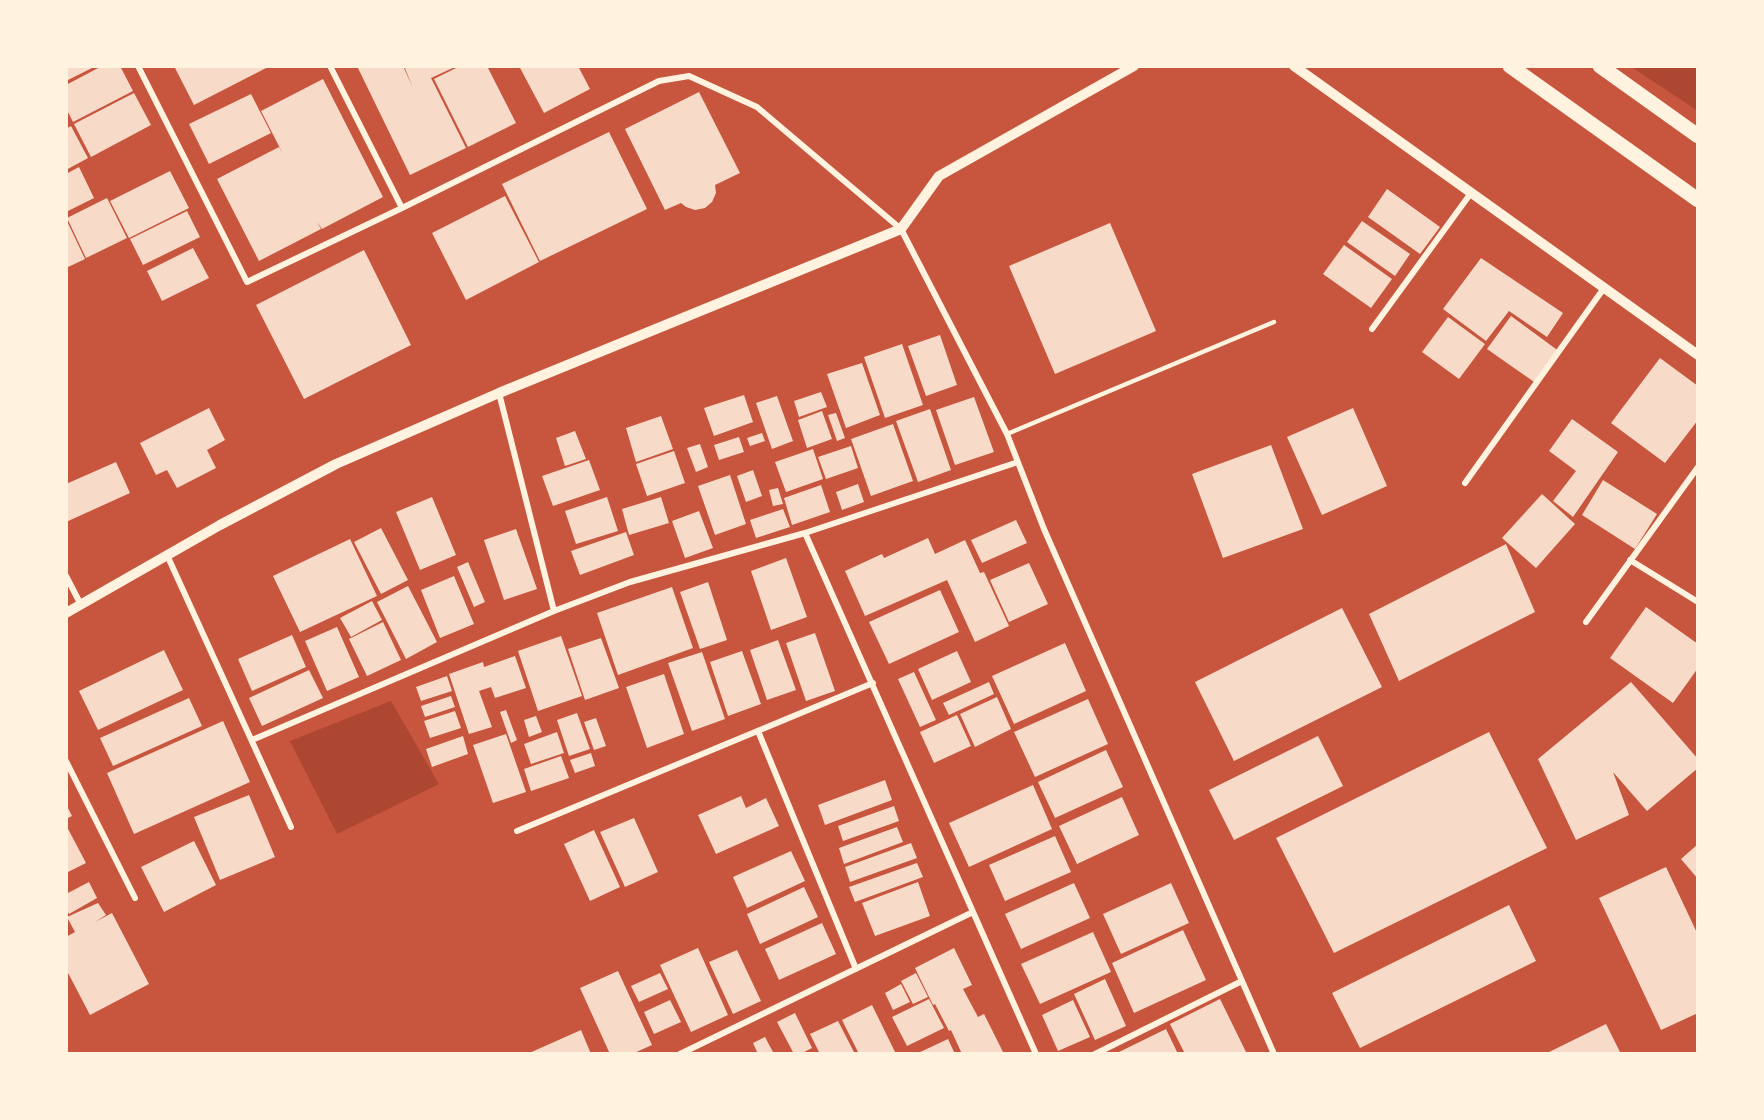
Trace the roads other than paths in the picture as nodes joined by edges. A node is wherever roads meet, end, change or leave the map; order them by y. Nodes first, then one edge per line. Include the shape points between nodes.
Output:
1 (138, 66) edge
2 (330, 66) edge
3 (1134, 66) edge
4 (1294, 66) edge
5 (1510, 66) edge
6 (1600, 66) edge
7 (1698, 136) edge
8 (1471, 193) junction
9 (1698, 200) edge
10 (402, 208) junction
11 (901, 229) junction
12 (1604, 288) junction
13 (1274, 322) dead end
14 (1372, 329) dead end
15 (1698, 355) edge
16 (499, 393) junction
17 (1007, 434) junction
18 (1018, 462) junction
19 (1698, 467) edge
20 (1466, 483) dead end
21 (805, 533) junction
22 (167, 555) junction
23 (1630, 560) junction
24 (66, 576) edge
25 (1698, 602) edge
26 (80, 603) junction
27 (554, 611) junction
28 (66, 613) edge
29 (1586, 622) dead end
30 (873, 683) junction
31 (758, 731) junction
32 (252, 740) junction
33 (66, 761) edge
34 (291, 827) dead end
35 (517, 831) dead end
36 (135, 898) dead end
37 (973, 912) junction
38 (856, 969) junction
39 (1242, 981) junction
40 (680, 1054) edge
41 (1036, 1054) edge
42 (1095, 1054) edge
43 (1274, 1054) edge

1 - 10 street via 247,282
2 - 10 street
3 - 11 street via 939,176
4 - 8 street
5 - 9 main road
6 - 7 main road
8 - 12 street
8 - 14 street
10 - 11 street via 659,81 689,76 757,107
11 - 16 street
11 - 17 street
12 - 15 street
12 - 20 street
13 - 17 lane
16 - 22 street via 336,464
16 - 27 street
17 - 18 street
18 - 21 street
18 - 39 street
19 - 23 street
21 - 27 street via 630,582
21 - 30 street
22 - 26 street
22 - 32 street
23 - 25 street
23 - 29 street
24 - 26 street
26 - 28 street
27 - 32 street
30 - 31 street
30 - 37 street
31 - 35 street
31 - 38 street
32 - 34 street
33 - 36 street
37 - 38 street
37 - 41 street
38 - 40 street
39 - 42 street
39 - 43 street

